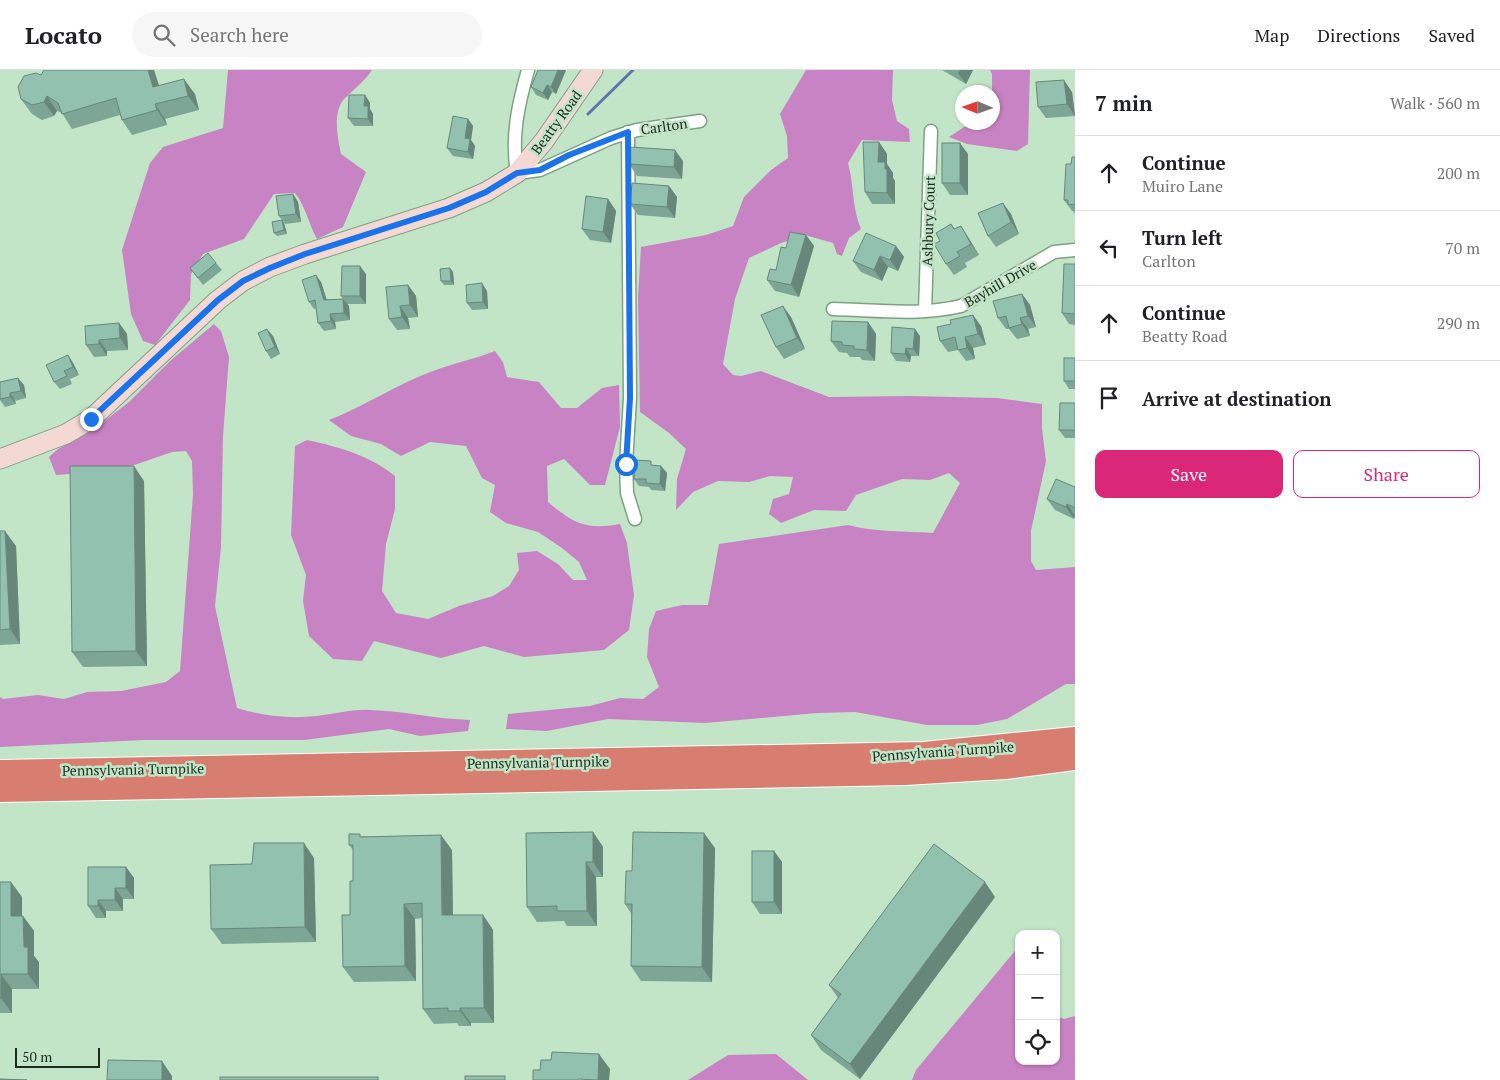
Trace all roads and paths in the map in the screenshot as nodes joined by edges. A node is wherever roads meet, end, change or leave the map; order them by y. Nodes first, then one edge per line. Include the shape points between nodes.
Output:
1 (528, 70) edge
2 (593, 70) edge
3 (700, 121) dead end
4 (931, 131) dead end
5 (628, 132) junction
6 (517, 173) junction
7 (1075, 250) edge
8 (833, 309) dead end
9 (925, 311) junction
10 (0, 459) edge
11 (635, 519) dead end
12 (1075, 740) edge
13 (1075, 758) edge
14 (0, 772) edge
15 (0, 790) edge

1 - 6 street via 514,129 513,152
2 - 6 street, Beatty Road via 544,141
3 - 5 street, Carlton
4 - 9 street, Ashbury Court
5 - 6 street, Carlton via 540,170
5 - 11 street via 630,398 626,464 627,494
6 - 10 street, Beatty Road via 486,192 449,208 305,254 243,281 218,300 91,419 66,434
7 - 9 street, Bayhill Drive via 1054,252 961,306
8 - 9 street, Bayhill Drive
12 - 14 highway, Pennsylvania Turnpike via 924,754
13 - 15 highway, Pennsylvania Turnpike via 1005,767 905,773

